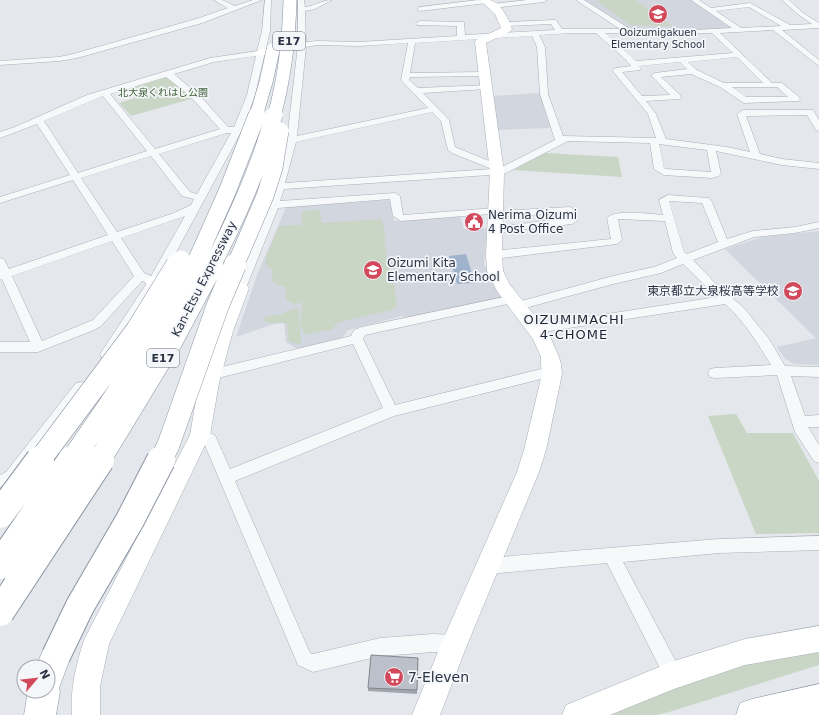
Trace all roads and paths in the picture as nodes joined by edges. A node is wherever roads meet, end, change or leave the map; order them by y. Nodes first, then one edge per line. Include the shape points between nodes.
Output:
1 (217, 0) edge
2 (259, 0) edge
3 (268, 0) edge
4 (277, 0) edge
5 (290, 0) edge
6 (302, 0) edge
7 (329, 0) edge
8 (414, 0) edge
9 (544, 0) edge
10 (579, 0) edge
11 (694, 0) edge
12 (785, 0) edge
13 (488, 2) edge
14 (233, 8) junction
15 (302, 9) junction
16 (420, 9) junction
17 (709, 10) junction
18 (819, 26) edge
19 (790, 28) junction
20 (776, 29) junction
21 (740, 30) junction
22 (598, 31) junction
23 (628, 31) junction
24 (714, 31) junction
25 (560, 32) junction
26 (534, 33) junction
27 (417, 34) junction
28 (495, 34) junction
29 (461, 38) junction
30 (302, 45) junction
31 (260, 53) junction
32 (740, 55) junction
33 (682, 60) junction
34 (0, 63) edge
35 (633, 64) junction
36 (819, 64) edge
37 (693, 71) junction
38 (168, 74) junction
39 (405, 75) junction
40 (485, 81) junction
41 (282, 82) junction
42 (723, 85) junction
43 (770, 85) junction
44 (416, 91) junction
45 (105, 93) junction
46 (641, 99) junction
47 (762, 100) junction
48 (435, 109) junction
49 (773, 113) junction
50 (250, 115) junction
51 (39, 120) junction
52 (819, 128) edge
53 (232, 130) junction
54 (0, 135) edge
55 (292, 140) junction
56 (560, 141) junction
57 (658, 141) junction
58 (711, 148) junction
59 (154, 152) junction
60 (756, 158) junction
61 (819, 166) edge
62 (496, 170) junction
63 (75, 177) junction
64 (280, 186) junction
65 (0, 200) edge
66 (198, 203) junction
67 (274, 205) junction
68 (495, 218) junction
69 (668, 218) junction
70 (819, 225) edge
71 (114, 237) junction
72 (724, 244) junction
73 (494, 255) junction
74 (685, 260) junction
75 (0, 262) edge
76 (3, 275) edge
77 (147, 279) junction
78 (240, 288) junction
79 (727, 300) junction
80 (516, 302) junction
81 (536, 329) junction
82 (357, 338) junction
83 (0, 347) edge
84 (38, 347) junction
85 (782, 370) junction
86 (213, 372) junction
87 (819, 372) edge
88 (715, 373) dead end
89 (552, 374) junction
90 (391, 411) junction
91 (819, 421) edge
92 (800, 422) junction
93 (200, 435) junction
94 (819, 457) edge
95 (228, 477) junction
96 (0, 481) edge
97 (0, 514) edge
98 (819, 543) edge
99 (611, 555) junction
100 (0, 565) edge
101 (488, 566) junction
102 (0, 612) edge
103 (819, 639) edge
104 (454, 644) junction
105 (56, 659) edge
106 (674, 675) junction
107 (43, 699) edge
108 (795, 707) edge
109 (40, 715) edge
110 (86, 715) edge
111 (426, 715) edge
112 (576, 715) edge
113 (752, 715) edge

1 - 14 street
2 - 14 street
3 - 31 street via 266,31
4 - 50 highway, Kan-Etsu Expressway / E17, bridge via 272,58
5 - 41 highway, Kan-Etsu Expressway / E17, bridge via 289,37
6 - 15 street
7 - 15 street via 313,8
8 - 16 street
9 - 13 street
10 - 23 street
11 - 17 street
12 - 18 street
13 - 16 street
13 - 28 street via 501,15
14 - 34 street via 199,21 74,56
15 - 30 street
16 - 27 street via 422,17
17 - 19 street via 750,5
17 - 21 street
18 - 19 street
19 - 20 street
20 - 21 street
20 - 36 street
21 - 24 street
22 - 23 street
22 - 25 street
22 - 35 street
23 - 24 street
24 - 32 street
25 - 26 street
25 - 28 street via 553,22
26 - 28 street
26 - 56 street via 541,47 544,94
27 - 29 street
27 - 29 street via 461,24
27 - 30 street via 359,44
27 - 39 street
28 - 29 street
28 - 40 street
30 - 31 street
30 - 55 street
31 - 38 street via 213,60
31 - 50 street via 251,95
32 - 33 street
32 - 43 street
33 - 35 street
33 - 37 street
35 - 46 street via 637,68 616,70
37 - 42 street
37 - 46 street via 655,75 677,97
38 - 45 street
38 - 53 street via 185,85
39 - 40 street
39 - 44 street via 404,80
40 - 44 street
40 - 62 street
41 - 102 highway, Kan-Etsu Expressway / E17, bridge via 260,160 196,300 113,439
41 - 105 highway, bridge via 281,127 274,168 265,196 218,305 177,424 156,471 80,606
42 - 43 street
42 - 47 street via 744,100
43 - 47 street via 779,85 796,99
44 - 48 street
45 - 51 street
45 - 59 street
46 - 57 street via 652,114
47 - 49 street
48 - 55 street
48 - 62 street via 445,120 451,148
49 - 52 street via 810,112
49 - 60 street via 741,114
50 - 53 street
50 - 97 highway, bridge via 213,205 175,270 95,388
50 - 100 highway, Kan-Etsu Expressway / E17, bridge via 244,150 213,225 165,318
51 - 54 street
51 - 63 street
53 - 59 street
53 - 66 street
55 - 64 street
56 - 57 street via 566,138
56 - 62 street via 504,171
57 - 58 street
57 - 58 street via 659,169 664,172 716,174
58 - 60 street
59 - 63 street
59 - 66 street via 186,194
60 - 61 street
62 - 64 street
62 - 68 street
63 - 65 street
63 - 71 street
64 - 67 street
66 - 71 street
66 - 77 street
67 - 68 street via 395,196 398,216 401,218
67 - 78 street
68 - 68 street via 570,210 572,221
68 - 73 street
69 - 72 street via 664,200 668,198 705,200
69 - 73 street via 616,216 612,218 617,240 613,242
69 - 74 street via 679,253
70 - 72 street via 753,234
71 - 76 street
71 - 77 street
72 - 74 street
73 - 80 street via 497,277
74 - 79 street
74 - 80 street via 657,270
75 - 76 street
76 - 84 street
77 - 78 street
77 - 84 street via 94,325
77 - 96 street via 104,357 11,477
78 - 86 street via 224,331
79 - 81 street
79 - 85 street via 740,311 760,336
80 - 81 street
80 - 82 street via 362,331 358,332
81 - 89 street via 550,357
82 - 86 street via 222,372
82 - 90 street
83 - 84 street
85 - 87 street
85 - 88 street
85 - 92 street
86 - 93 street
89 - 90 street via 541,374
89 - 101 street via 528,472
90 - 95 street
91 - 92 street
92 - 94 street via 802,432
93 - 95 street via 210,439
93 - 110 street via 97,640 87,677
95 - 104 street via 304,659 313,663 380,647
98 - 99 street via 718,546
99 - 101 street
99 - 106 street
101 - 104 street
103 - 106 street via 745,652
104 - 111 street
106 - 112 street
107 - 109 highway
108 - 113 highway

